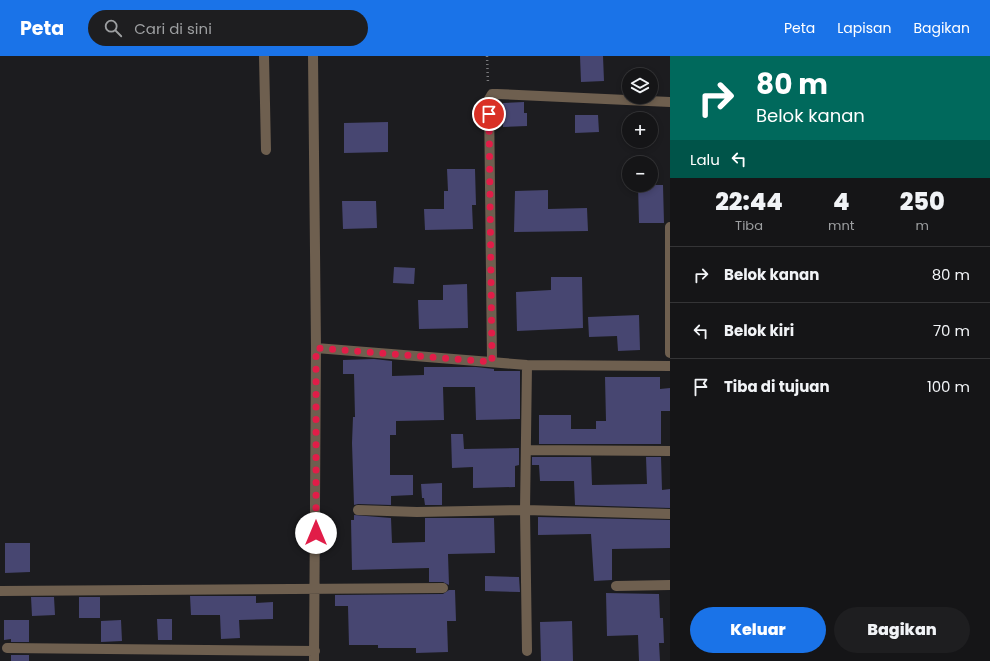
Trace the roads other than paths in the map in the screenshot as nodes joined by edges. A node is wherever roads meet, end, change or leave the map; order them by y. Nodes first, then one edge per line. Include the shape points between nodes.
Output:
1 (264, 56) edge
2 (313, 56) edge
3 (670, 102) edge
4 (266, 150) dead end
5 (670, 227) edge
6 (670, 272) edge
7 (316, 348) junction
8 (670, 353) edge
9 (492, 362) junction
10 (527, 365) junction
11 (670, 366) edge
12 (526, 450) junction
13 (670, 451) edge
14 (358, 510) dead end
15 (525, 510) junction
16 (670, 514) edge
17 (670, 585) edge
18 (616, 586) dead end
19 (443, 588) dead end
20 (315, 590) junction
21 (0, 591) edge
22 (7, 648) dead end
23 (315, 650) junction
24 (527, 651) dead end
25 (314, 661) edge

1 - 4 street
2 - 7 street
3 - 9 street via 492,94 489,99
5 - 6 street
6 - 8 street
7 - 9 street
7 - 20 street
9 - 10 street
10 - 11 street
10 - 12 street
12 - 13 street
12 - 15 street
14 - 15 street
15 - 16 street
15 - 24 street
17 - 18 street
19 - 20 street
20 - 21 street
20 - 23 street
22 - 23 street
23 - 25 street

